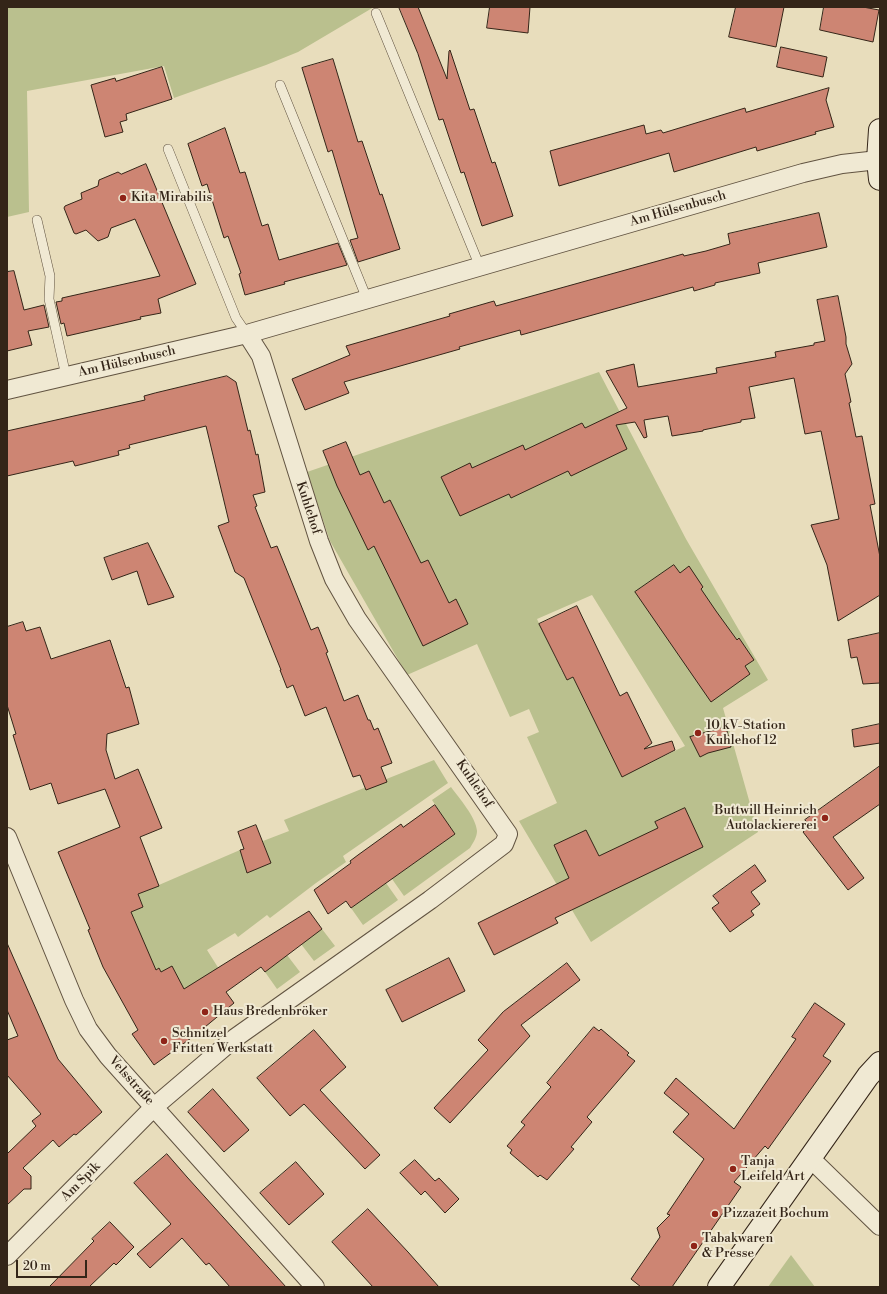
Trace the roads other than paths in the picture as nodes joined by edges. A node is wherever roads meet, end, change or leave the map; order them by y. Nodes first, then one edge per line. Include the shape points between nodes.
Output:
1 (376, 13) dead end
2 (280, 85) dead end
3 (880, 130) edge
4 (168, 149) dead end
5 (879, 169) edge
6 (36, 220) dead end
7 (480, 267) junction
8 (367, 299) junction
9 (247, 334) junction
10 (66, 376) junction
11 (7, 390) edge
12 (7, 837) edge
13 (880, 1047) edge
14 (874, 1069) edge
15 (154, 1107) junction
16 (810, 1158) junction
17 (880, 1226) edge
18 (7, 1256) edge
19 (315, 1287) edge
20 (719, 1287) edge

1 - 7 lane
2 - 8 lane
3 - 5 main road
4 - 9 lane via 236,318
5 - 7 street, Am Hülsenbusch via 842,164
6 - 10 lane via 50,276 49,299
7 - 8 street, Am Hülsenbusch
8 - 9 street, Am Hülsenbusch
9 - 10 street, Am Hülsenbusch
9 - 15 street, Kuhlehof via 261,356 319,541 334,579 357,618 508,834 504,844 430,900 235,1038
10 - 11 street, Am Hülsenbusch
12 - 15 street, Velsstraße via 88,1029 108,1056
13 - 14 main road
14 - 16 main road
15 - 18 street, Am Spik
15 - 19 street, Velsstraße
16 - 17 street
16 - 20 main road

